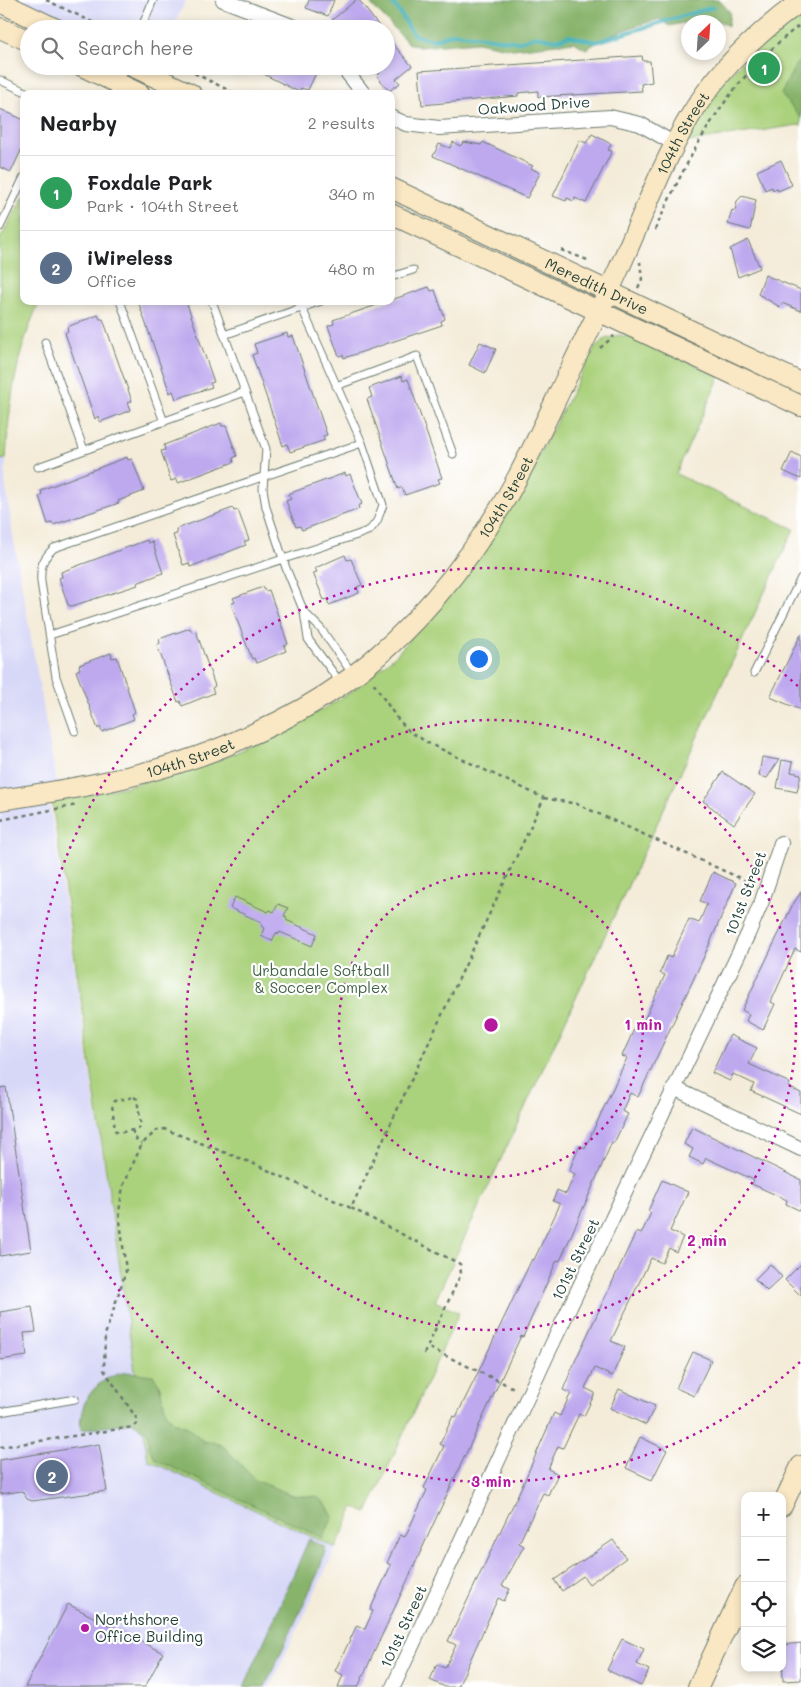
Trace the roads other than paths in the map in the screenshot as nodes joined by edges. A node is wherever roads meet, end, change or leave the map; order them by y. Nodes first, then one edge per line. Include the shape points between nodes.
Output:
1 (153, 0) edge
2 (223, 0) edge
3 (801, 1) edge
4 (0, 2) edge
5 (37, 20) edge
6 (145, 20) edge
7 (276, 20) edge
8 (0, 28) edge
9 (20, 37) edge
10 (104, 75) edge
11 (151, 75) edge
12 (347, 75) edge
13 (0, 80) edge
14 (119, 81) edge
15 (21, 90) edge
16 (134, 90) edge
17 (183, 90) edge
18 (355, 90) edge
19 (395, 119) edge
20 (675, 144) junction
21 (20, 185) edge
22 (395, 190) edge
23 (395, 216) edge
24 (0, 227) edge
25 (413, 270) dead end
26 (395, 276) edge
27 (608, 292) junction
28 (121, 305) edge
29 (213, 305) edge
30 (310, 305) edge
31 (302, 308) junction
32 (598, 312) junction
33 (224, 334) junction
34 (45, 342) dead end
35 (801, 383) edge
36 (336, 386) junction
37 (245, 392) junction
38 (801, 406) edge
39 (164, 422) junction
40 (362, 443) junction
41 (84, 450) junction
42 (453, 454) dead end
43 (38, 466) dead end
44 (265, 475) junction
45 (283, 558) junction
46 (801, 578) edge
47 (304, 612) junction
48 (50, 635) junction
49 (754, 673) dead end
50 (355, 680) junction
51 (75, 731) dead end
52 (0, 800) edge
53 (781, 842) dead end
54 (674, 1088) junction
55 (801, 1149) edge
56 (75, 1399) dead end
57 (0, 1412) edge
58 (801, 1466) edge
59 (786, 1498) edge
60 (741, 1596) edge
61 (393, 1687) edge
62 (698, 1687) edge

1 - 6 lane
2 - 7 street
3 - 20 street, 104th Street via 740,52 691,115
4 - 5 street
8 - 9 street
10 - 14 street
11 - 17 street
12 - 18 street
13 - 15 lane
14 - 16 street
19 - 20 street, Oakwood Drive via 406,124 439,128 610,117 640,124
20 - 27 street, 104th Street
21 - 24 lane
22 - 27 street, Meredith Drive
23 - 32 street, Meredith Drive
25 - 26 lane
27 - 32 street, 104th Street
27 - 35 street, Meredith Drive
28 - 39 lane
29 - 33 lane
30 - 31 lane
31 - 33 lane
31 - 36 lane
32 - 38 street, Meredith Drive
32 - 50 street, 104th Street via 532,450 489,525 413,622
33 - 37 lane
34 - 41 lane
36 - 40 lane
36 - 42 lane via 417,356
37 - 39 lane
37 - 44 lane via 266,449
39 - 41 lane
40 - 44 lane
40 - 45 lane via 383,505 377,521 370,530
41 - 43 lane
44 - 45 lane via 266,507
44 - 48 lane via 54,548 44,557 40,569
45 - 47 lane
45 - 48 lane
46 - 49 lane
47 - 50 lane via 321,629
47 - 50 lane via 308,639
48 - 51 lane via 56,677
50 - 52 street, 104th Street via 238,741 198,756 31,804
53 - 54 street, 101st Street via 748,934
54 - 55 street
54 - 61 street, 101st Street
56 - 57 lane
58 - 59 street
60 - 62 street

